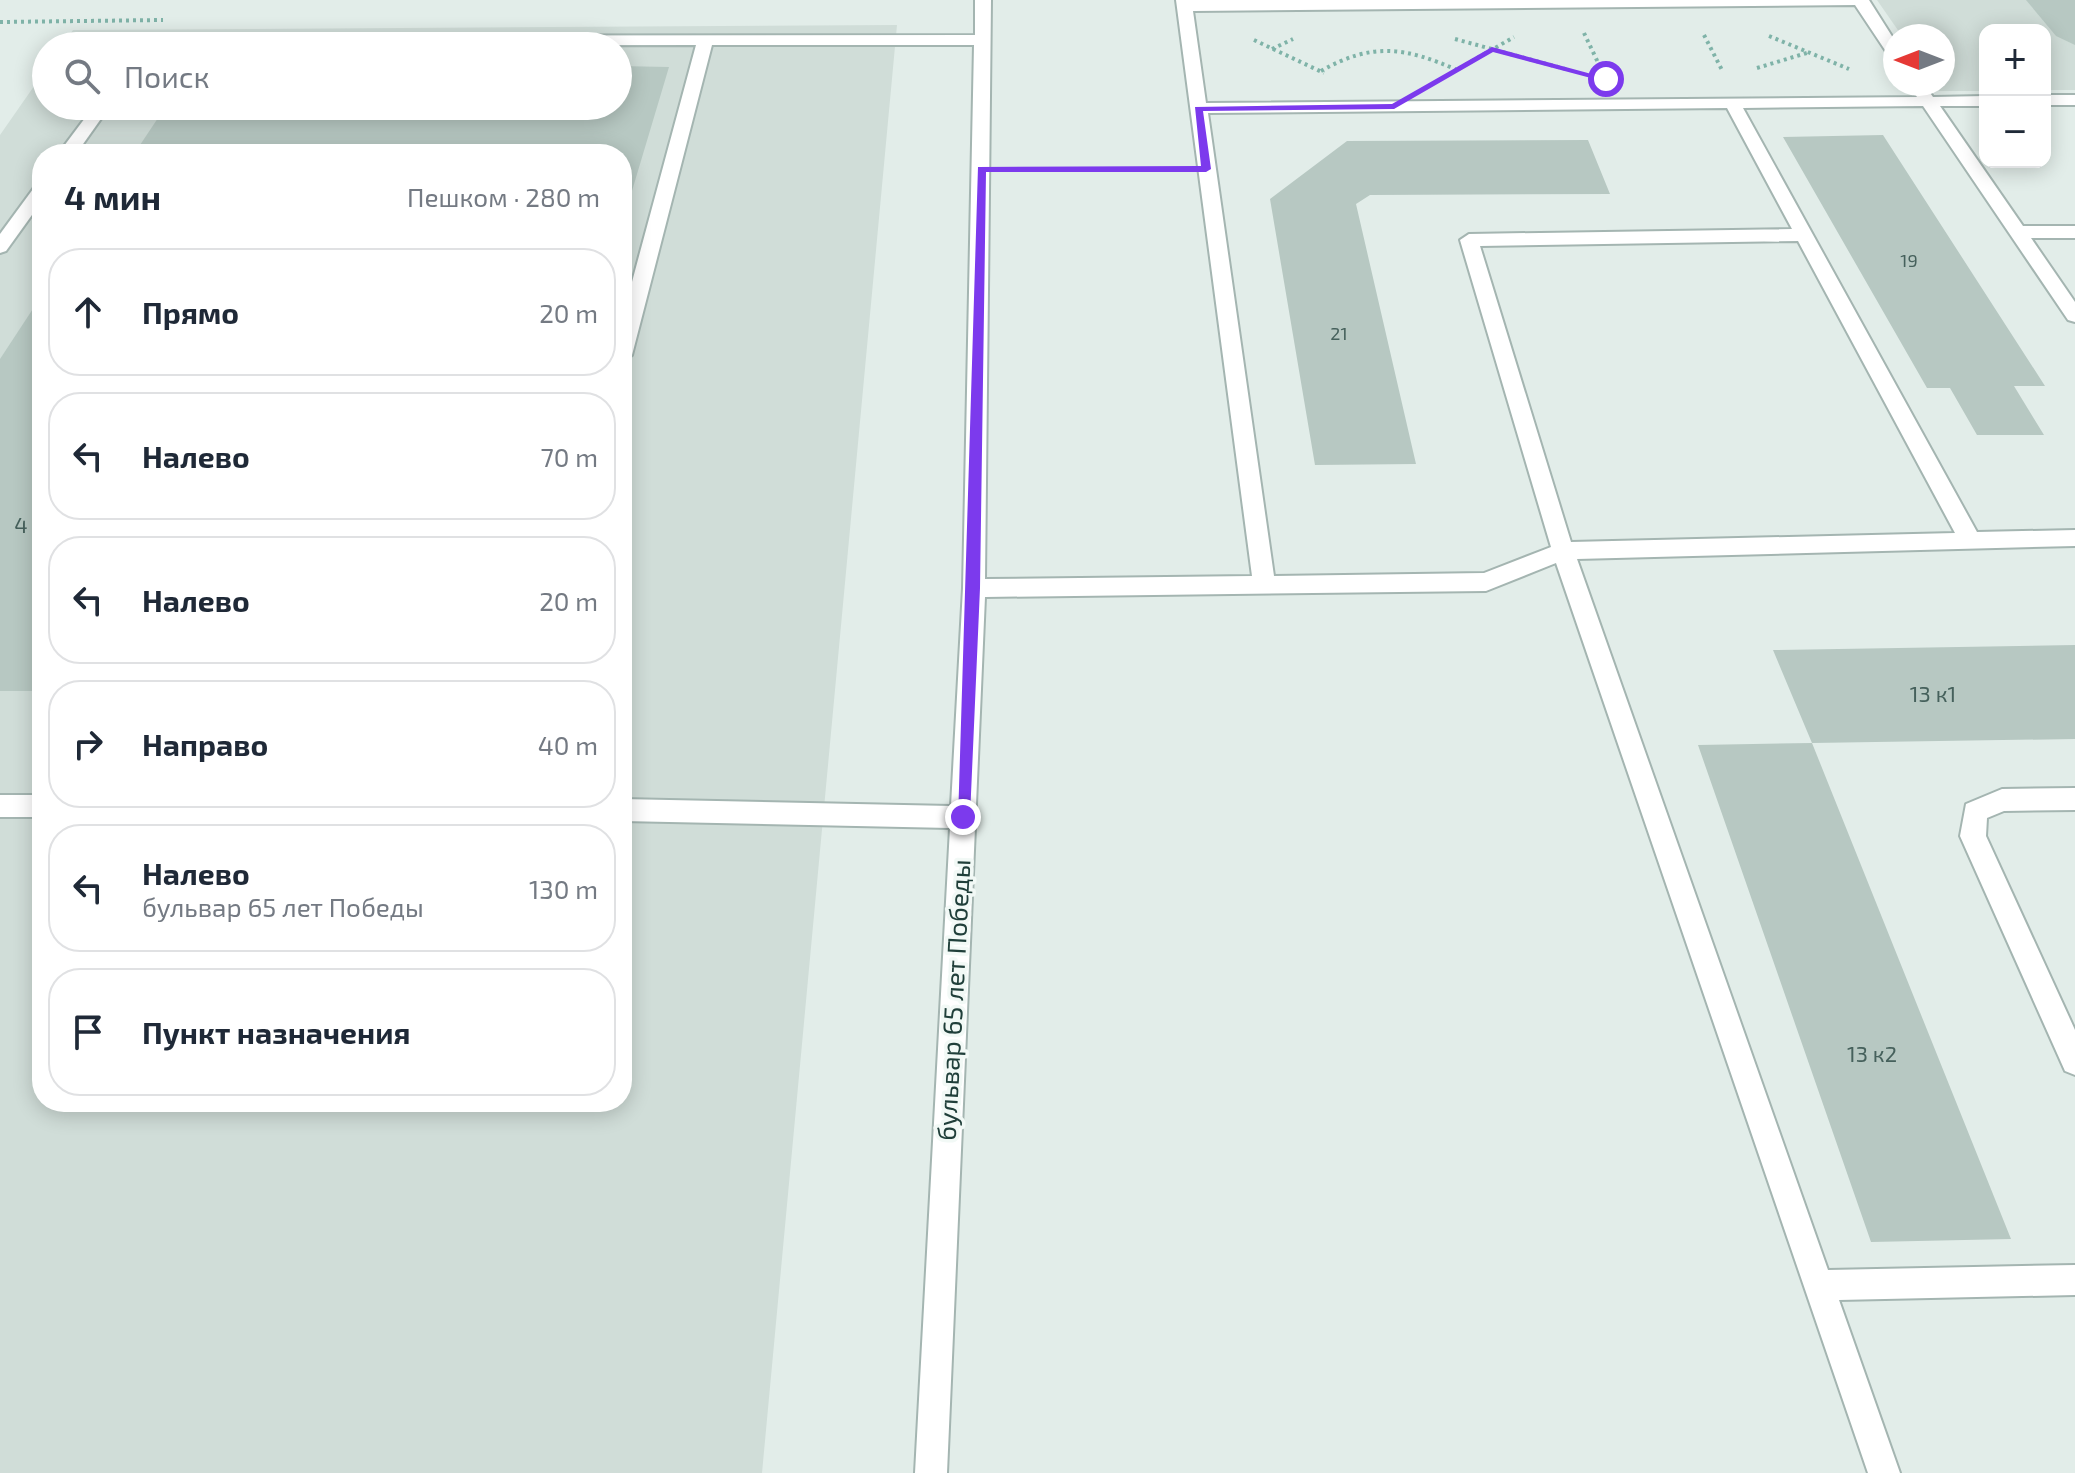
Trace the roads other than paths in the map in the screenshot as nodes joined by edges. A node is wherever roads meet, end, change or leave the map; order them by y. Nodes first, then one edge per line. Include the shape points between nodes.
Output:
1 (983, 0) edge
2 (1860, 1) edge
3 (1184, 3) edge
4 (1883, 35) edge
5 (983, 40) junction
6 (632, 41) edge
7 (705, 41) junction
8 (1924, 96) edge
9 (2051, 100) edge
10 (2075, 100) edge
11 (1927, 101) junction
12 (1979, 101) edge
13 (1736, 103) junction
14 (1198, 108) junction
15 (92, 120) edge
16 (74, 144) edge
17 (32, 203) edge
18 (2016, 232) junction
19 (2075, 232) edge
20 (1804, 235) junction
21 (0, 247) edge
22 (2075, 316) edge
23 (632, 317) edge
24 (2075, 538) edge
25 (1970, 540) junction
26 (1563, 551) junction
27 (1264, 584) junction
28 (974, 588) junction
29 (2075, 799) edge
30 (0, 806) edge
31 (32, 806) edge
32 (632, 810) edge
33 (963, 817) junction
34 (2075, 1061) edge
35 (2075, 1280) edge
36 (1818, 1285) junction
37 (931, 1473) edge
38 (1884, 1473) edge

1 - 5 street, бульвар 65 лет Победы
2 - 3 street
2 - 4 street
3 - 14 street
5 - 7 street
5 - 28 street, бульвар 65 лет Победы
6 - 7 street
7 - 23 street
8 - 11 street
9 - 10 street
11 - 12 street
11 - 13 street
11 - 18 street
13 - 14 street
13 - 20 street
14 - 27 street
15 - 16 street
17 - 21 street
18 - 19 street
18 - 22 street
20 - 25 street
20 - 26 street via 1469,240
24 - 25 street
25 - 26 street
26 - 27 street via 1486,582
26 - 36 street
27 - 28 street
28 - 33 street, бульвар 65 лет Победы
29 - 34 street via 2002,800 1975,812 1973,836
30 - 31 street
32 - 33 street
33 - 37 street, бульвар 65 лет Победы
35 - 36 street
36 - 38 street

